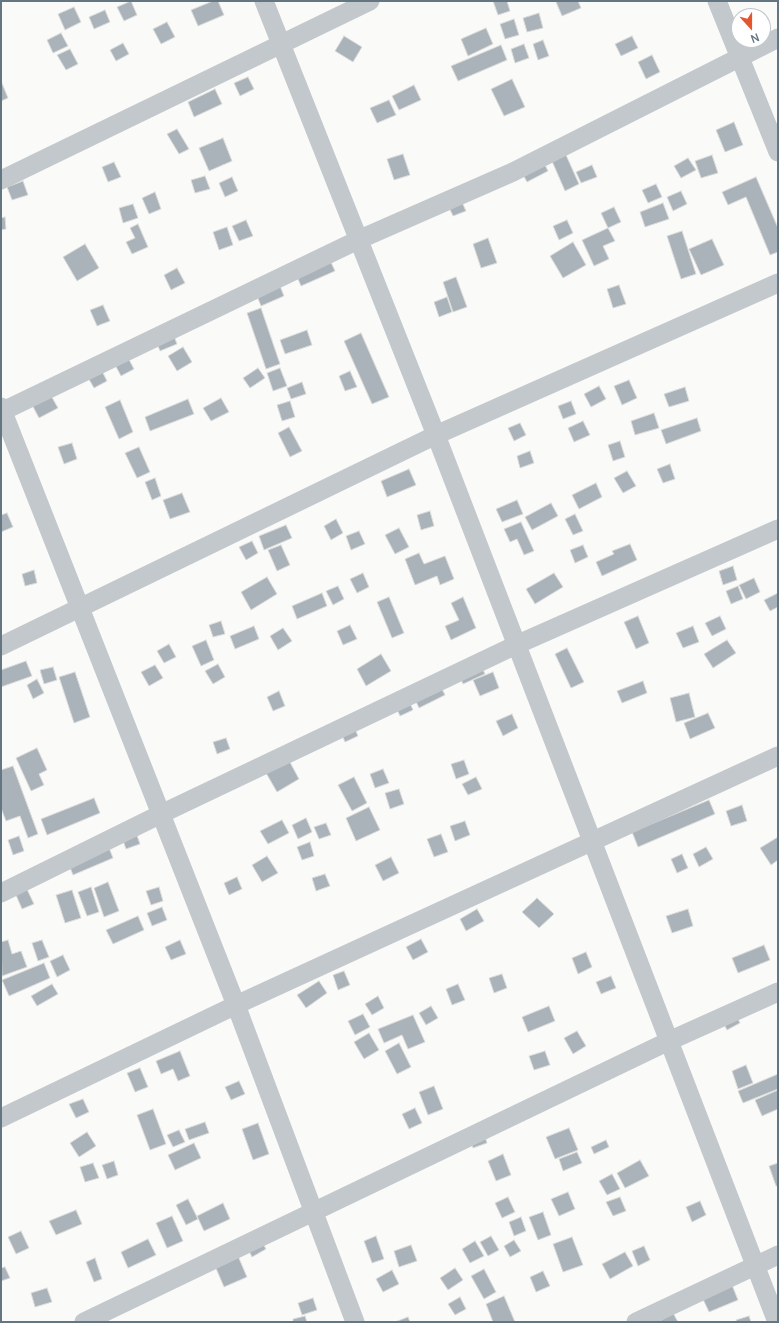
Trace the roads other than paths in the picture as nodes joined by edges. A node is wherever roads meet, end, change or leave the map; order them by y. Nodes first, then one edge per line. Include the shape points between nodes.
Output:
1 (264, 1) edge
2 (370, 1) edge
3 (717, 1) edge
4 (778, 38) edge
5 (281, 43) junction
6 (740, 57) junction
7 (778, 152) edge
8 (1, 180) edge
9 (358, 240) junction
10 (778, 283) edge
11 (2, 410) edge
12 (436, 435) junction
13 (778, 529) edge
14 (80, 608) junction
15 (516, 645) junction
16 (1, 646) edge
17 (778, 756) edge
18 (161, 814) junction
19 (592, 842) junction
20 (1, 893) edge
21 (778, 992) edge
22 (236, 1005) junction
23 (669, 1042) junction
24 (1, 1118) edge
25 (314, 1211) junction
26 (778, 1255) edge
27 (755, 1266) junction
28 (84, 1322) edge
29 (355, 1322) edge
30 (636, 1322) edge
31 (777, 1322) edge

1 - 5 street
2 - 5 street
3 - 6 street
4 - 6 street
5 - 8 street
5 - 9 street
6 - 7 street
6 - 9 street via 513,172
9 - 11 street
9 - 12 street
10 - 12 street
11 - 14 street
12 - 14 street
12 - 15 street
13 - 15 street
14 - 16 street
14 - 18 street
15 - 18 street
15 - 19 street
17 - 19 street
18 - 20 street
18 - 22 street
19 - 22 street
19 - 23 street
21 - 23 street
22 - 24 street
22 - 25 street
23 - 25 street
23 - 27 street
25 - 28 street
25 - 29 street
26 - 27 street
27 - 30 street
27 - 31 street

